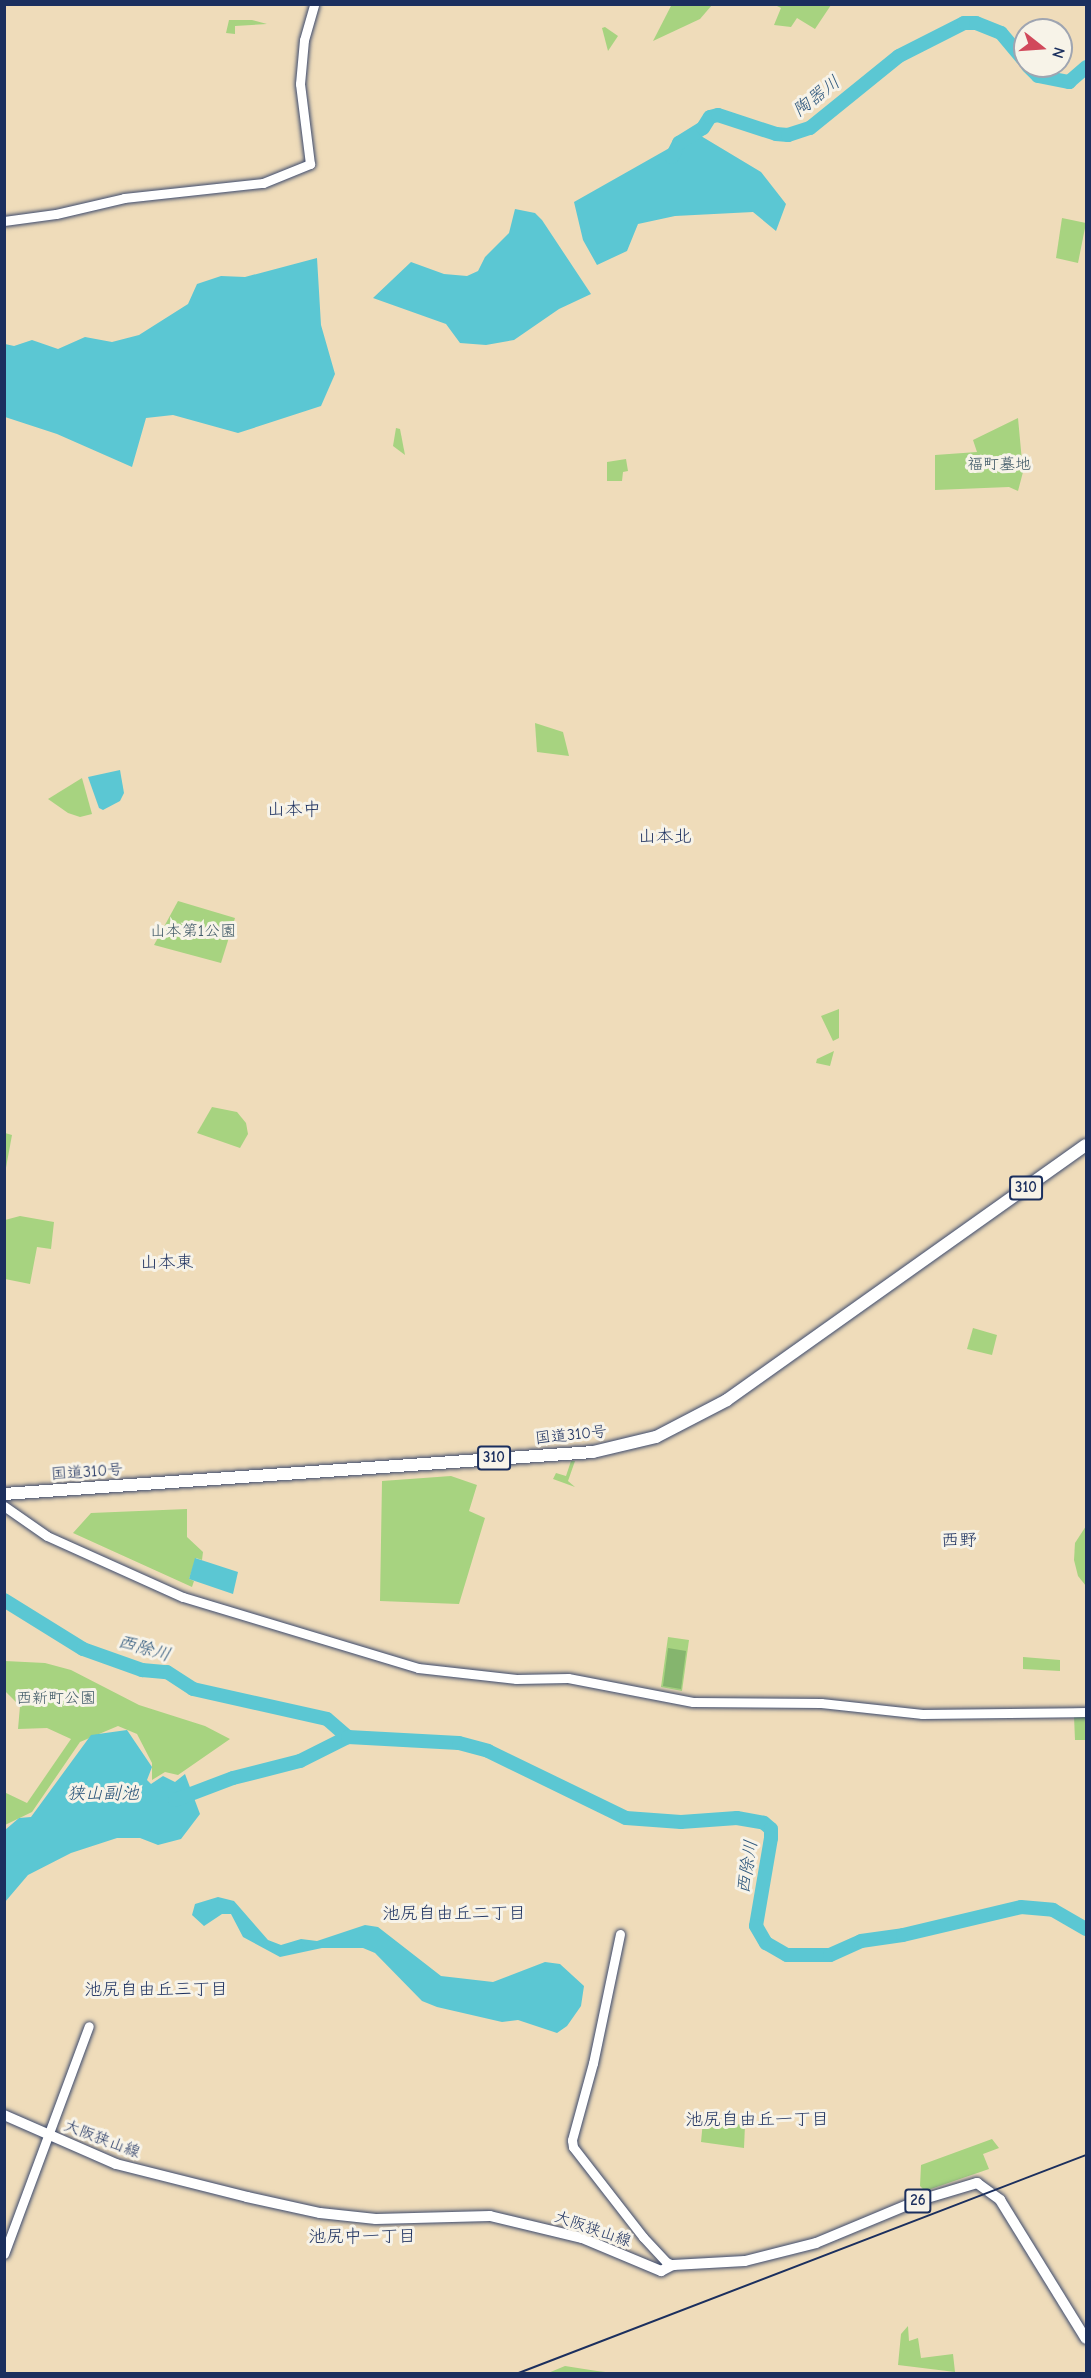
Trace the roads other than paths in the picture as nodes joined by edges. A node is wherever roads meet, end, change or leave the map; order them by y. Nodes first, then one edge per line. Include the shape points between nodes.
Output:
1 (314, 4) edge
2 (4, 221) edge
3 (1086, 1145) edge
4 (4, 1494) edge
5 (4, 1506) edge
6 (1086, 1712) edge
7 (620, 1934) dead end
8 (89, 2026) dead end
9 (4, 2115) edge
10 (48, 2134) junction
11 (4, 2254) edge
12 (674, 2265) junction
13 (1086, 2339) edge

1 - 2 street via 304,40 300,84 310,164 263,183 134,196
3 - 4 highway, 国道310号 / 310 via 727,1400 656,1437 592,1452
5 - 6 street via 47,1536 183,1597 418,1668 516,1679 568,1678 693,1702 821,1703 922,1714
7 - 12 street via 573,2147 643,2237 666,2262
8 - 10 street
9 - 10 main road, 大阪狭山線 / 26
10 - 11 street
10 - 12 main road, 大阪狭山線 / 26 via 116,2164 320,2213 424,2220 490,2216 582,2238 661,2271
12 - 13 main road, 大阪狭山線 / 26 via 745,2261 816,2243 917,2201 977,2182 996,2194

